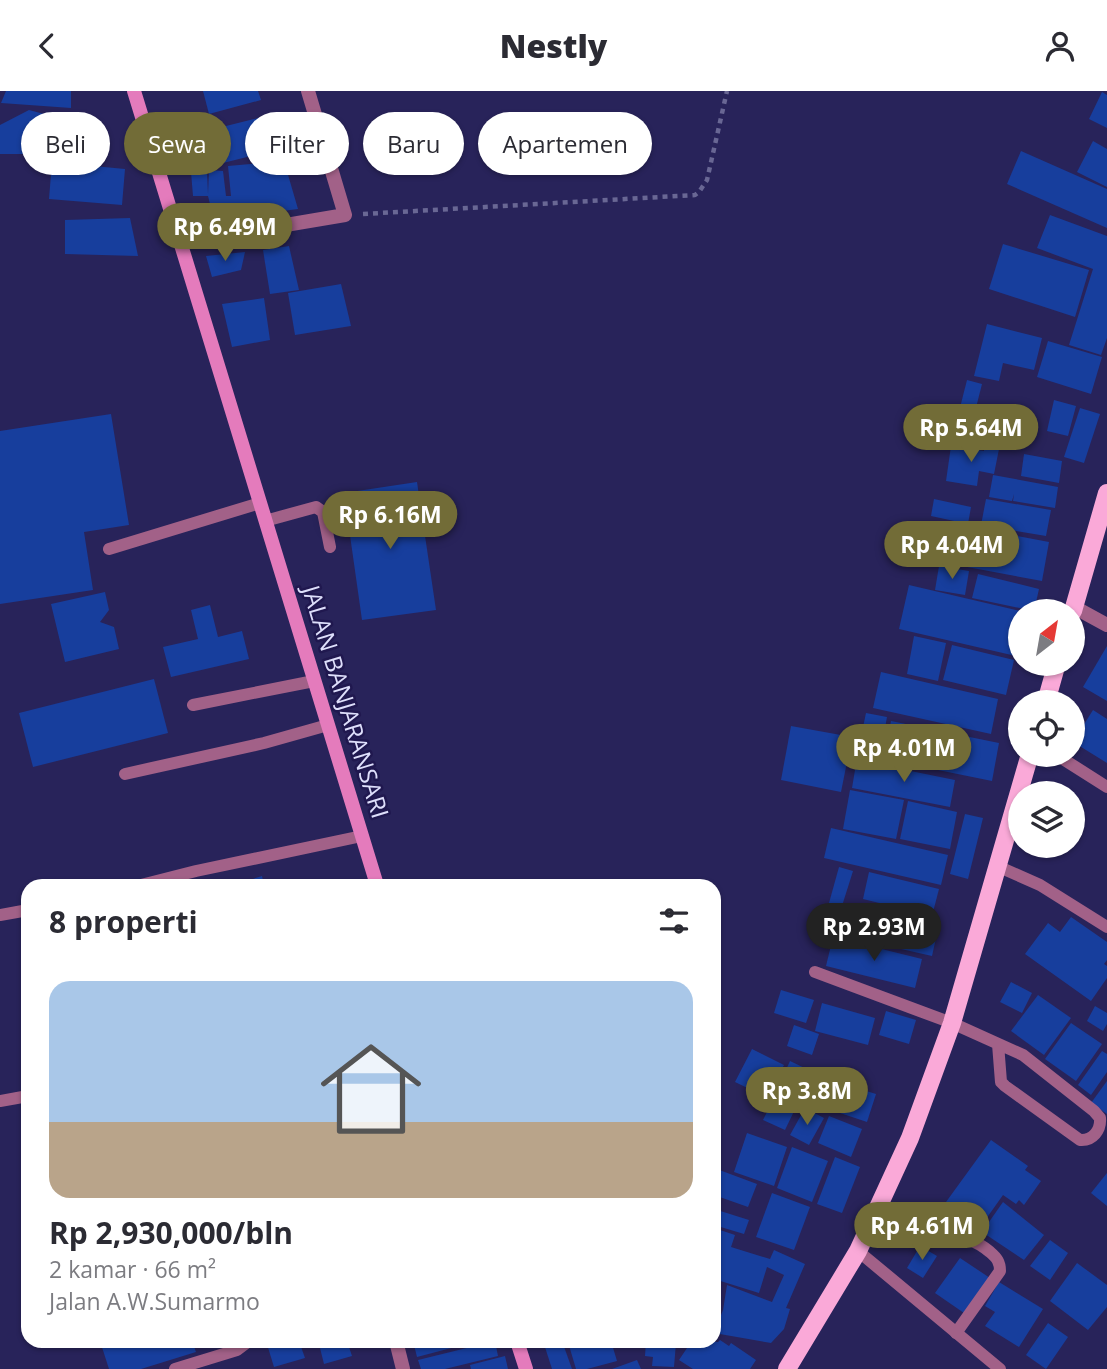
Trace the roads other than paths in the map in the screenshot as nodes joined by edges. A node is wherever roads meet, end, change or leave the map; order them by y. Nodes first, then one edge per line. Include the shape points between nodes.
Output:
1 (134, 91) edge
2 (308, 91) edge
3 (180, 243) junction
4 (1107, 493) edge
5 (260, 503) junction
6 (265, 521) junction
7 (330, 547) dead end
8 (109, 549) dead end
9 (1076, 599) edge
10 (1085, 615) edge
11 (1107, 625) edge
12 (314, 681) junction
13 (192, 705) dead end
14 (328, 725) junction
15 (1026, 767) edge
16 (1075, 767) edge
17 (125, 773) dead end
18 (1107, 787) edge
19 (362, 836) junction
20 (997, 866) junction
21 (165, 879) edge
22 (375, 879) edge
23 (21, 911) edge
24 (0, 915) edge
25 (1107, 927) edge
26 (815, 972) dead end
27 (952, 1023) junction
28 (998, 1044) junction
29 (21, 1097) edge
30 (0, 1101) edge
31 (879, 1206) junction
32 (858, 1251) junction
33 (956, 1333) junction
34 (240, 1348) edge
35 (398, 1348) edge
36 (519, 1348) edge
37 (175, 1369) edge
38 (403, 1369) edge
39 (526, 1369) edge
40 (787, 1369) edge
41 (1000, 1369) edge

1 - 3 street, JALAN BANJARANSARI
2 - 3 street via 345,215
3 - 5 street, JALAN BANJARANSARI
4 - 9 main road
5 - 6 street, JALAN BANJARANSARI
5 - 8 lane
6 - 7 lane via 316,507 323,512
6 - 12 street, JALAN BANJARANSARI
10 - 11 street
12 - 13 lane
12 - 14 street, JALAN BANJARANSARI
14 - 17 lane
14 - 19 street, JALAN BANJARANSARI
15 - 20 main road
16 - 18 lane
19 - 21 lane
19 - 22 street, JALAN BANJARANSARI
20 - 25 lane via 1040,885
20 - 27 main road
23 - 24 lane
26 - 27 lane
27 - 28 lane
27 - 31 main road via 910,1138
28 - 28 lane via 1023,1055 1094,1111 1100,1118 1097,1132 1080,1140 1005,1086
29 - 30 lane
31 - 32 main road
31 - 33 lane via 924,1230 977,1241 996,1257 1000,1271
32 - 33 lane
32 - 40 main road
33 - 41 lane
34 - 37 lane
35 - 38 street
36 - 39 street

